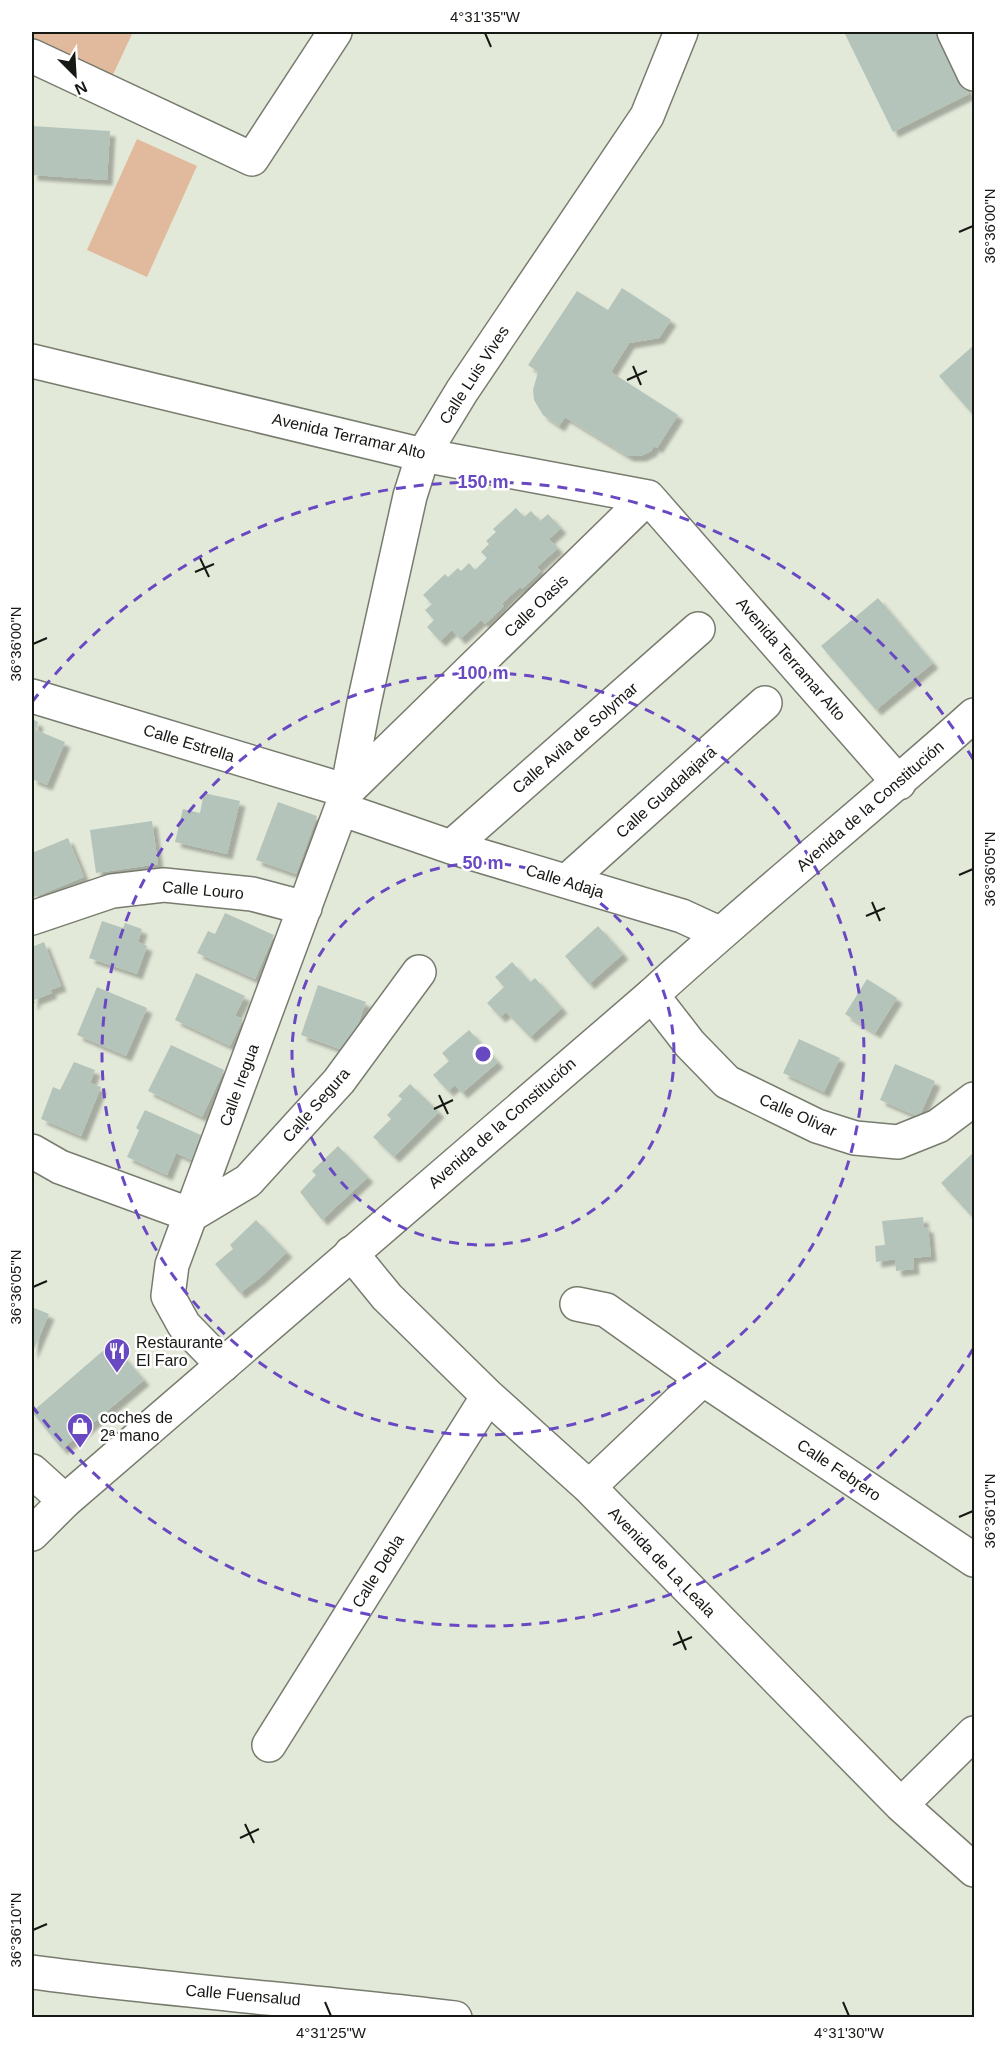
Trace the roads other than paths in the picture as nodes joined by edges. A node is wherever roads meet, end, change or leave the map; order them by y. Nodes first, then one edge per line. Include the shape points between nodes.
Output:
1 (335, 32) edge
2 (678, 32) edge
3 (954, 32) edge
4 (32, 56) edge
5 (975, 74) edge
6 (32, 81) edge
7 (193, 156) dead end
8 (32, 361) edge
9 (423, 455) junction
10 (648, 497) junction
11 (698, 629) dead end
12 (32, 696) edge
13 (765, 704) dead end
14 (975, 715) edge
15 (899, 783) junction
16 (344, 800) junction
17 (451, 847) junction
18 (567, 881) junction
19 (305, 908) junction
20 (32, 918) edge
21 (720, 933) junction
22 (419, 972) dead end
23 (652, 994) junction
24 (975, 1099) edge
25 (32, 1151) edge
26 (191, 1215) junction
27 (351, 1253) junction
28 (577, 1304) dead end
29 (223, 1365) junction
30 (703, 1379) junction
31 (488, 1396) junction
32 (32, 1471) edge
33 (589, 1487) junction
34 (65, 1501) junction
35 (32, 1534) edge
36 (975, 1560) edge
37 (975, 1733) edge
38 (269, 1745) dead end
39 (901, 1805) junction
40 (975, 1870) edge
41 (32, 1972) edge
42 (454, 2017) edge

1 - 4 street via 252,159
2 - 9 street, Calle Luis Vives via 647,116
3 - 5 street
6 - 7 street
8 - 9 street, Avenida Terramar Alto
9 - 10 street, Avenida Terramar Alto
9 - 16 street, Calle Luis Vives via 410,496
10 - 15 street, Avenida Terramar Alto
10 - 16 street, Calle Oasis
11 - 17 street, Calle Avila de Solymar
12 - 16 street, Calle Estrella
13 - 18 street, Calle Guadalajara
14 - 15 street, Avenida de la Constitución
15 - 21 street, Avenida de la Constitución
16 - 17 street, Calle Adaja
16 - 19 street, Calle Iregua
17 - 18 street, Calle Adaja
18 - 21 street, Calle Adaja via 682,916
19 - 20 street, Calle Louro via 252,894 164,885 112,891
19 - 26 street, Calle Iregua
21 - 23 street, Avenida de la Constitución
22 - 26 street, Calle Segura via 339,1081 249,1180
23 - 24 street, Calle Olivar via 690,1044 727,1082 817,1126 855,1138 898,1142 938,1126
23 - 27 street, Avenida de la Constitución
25 - 26 street via 60,1167
26 - 29 street, Calle Iregua via 172,1264 168,1296 184,1325
27 - 29 street, Avenida de la Constitución
27 - 31 street, Avenida de La Leala via 387,1298
28 - 30 street, Calle Febrero via 606,1310
29 - 34 street, Avenida de la Constitución
30 - 33 street
30 - 36 street, Calle Febrero
31 - 33 street, Avenida de La Leala
31 - 38 street, Calle Debla
32 - 34 street
33 - 39 street, Avenida de La Leala
34 - 35 street, Avenida de la Constitución
37 - 39 street
39 - 40 street, Avenida de La Leala
41 - 42 street, Calle Fuensalud via 131,1986

